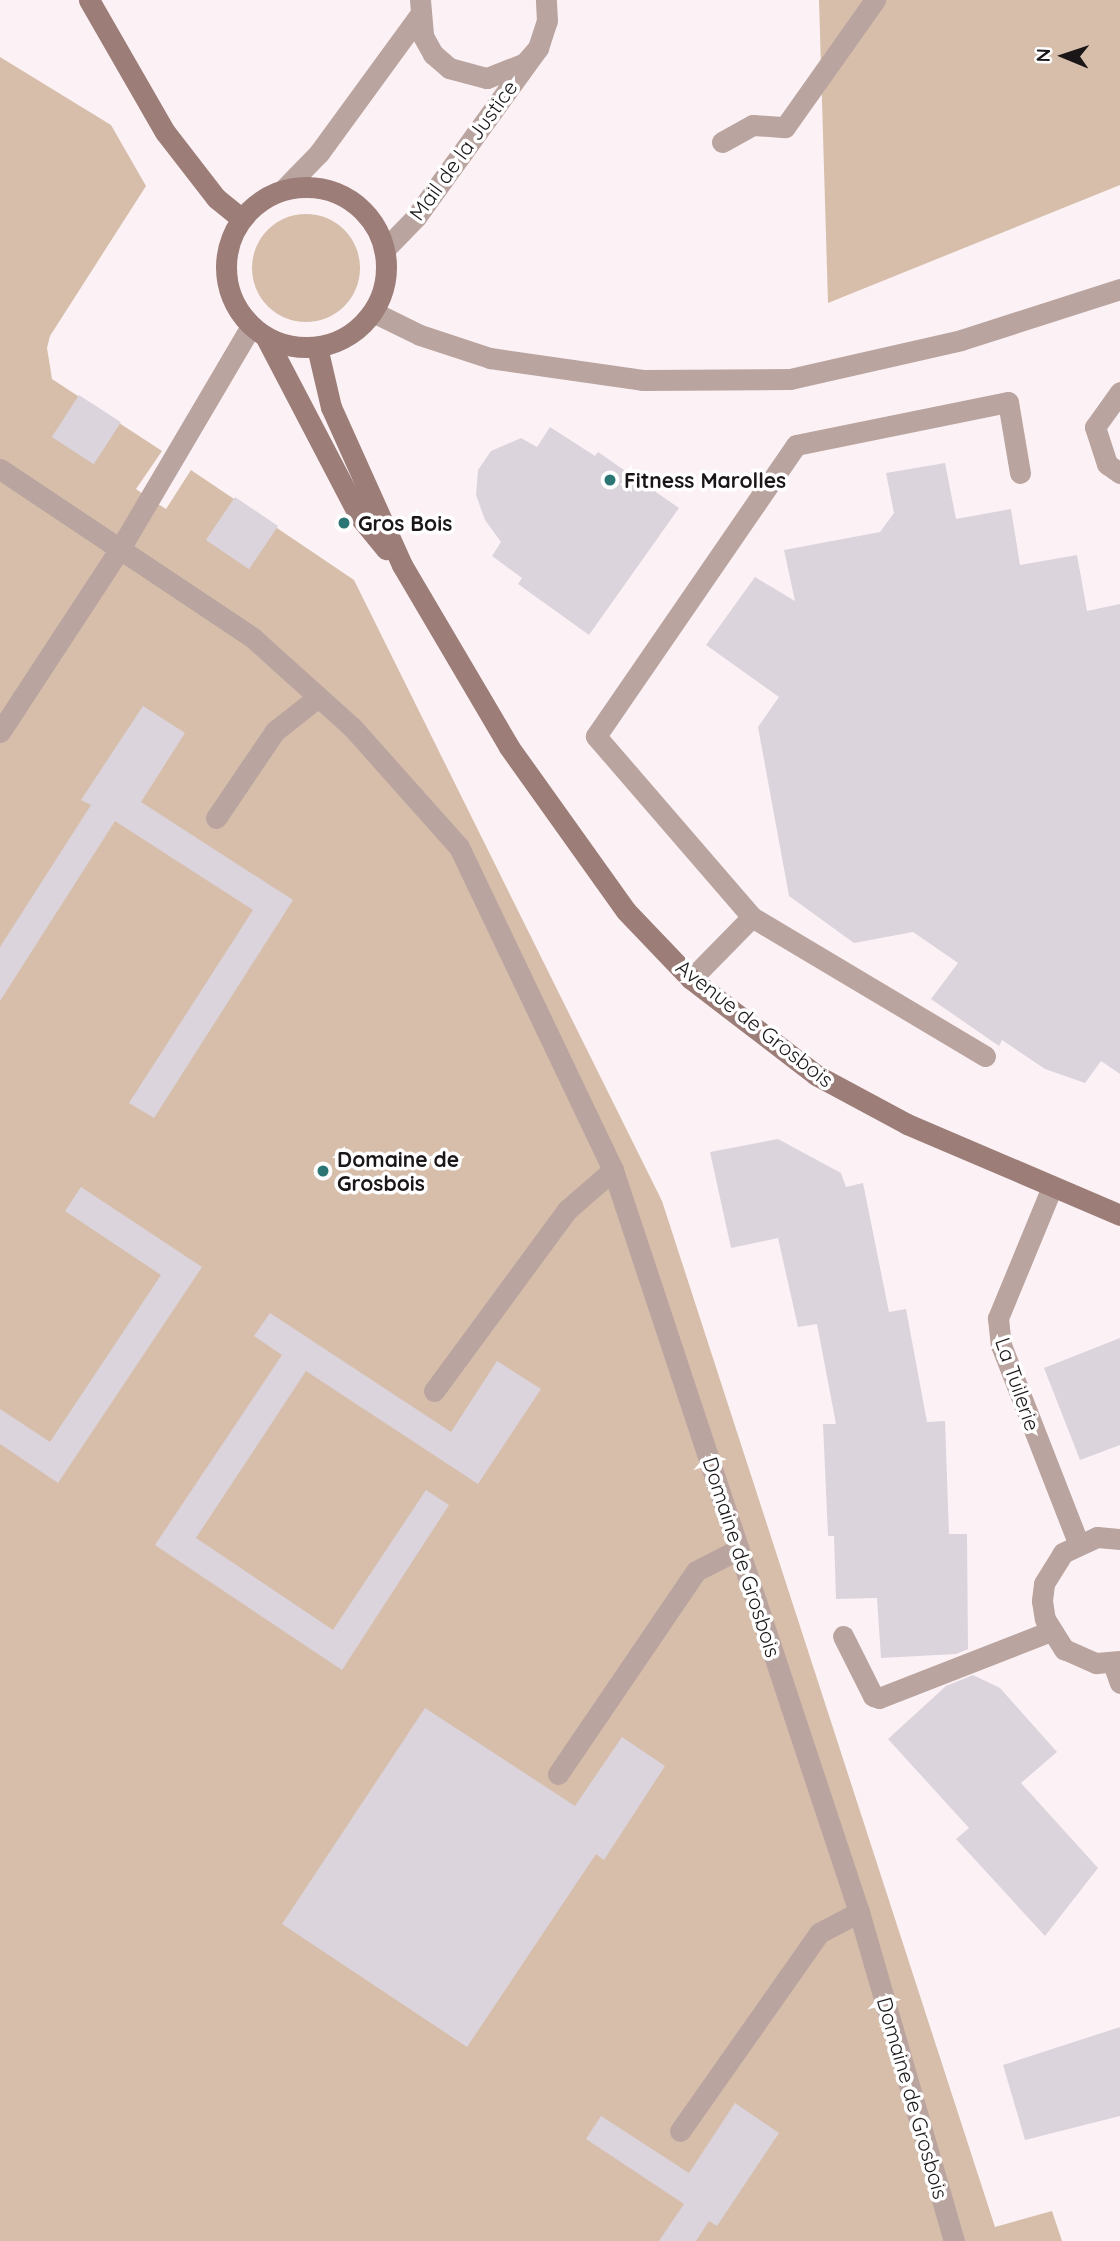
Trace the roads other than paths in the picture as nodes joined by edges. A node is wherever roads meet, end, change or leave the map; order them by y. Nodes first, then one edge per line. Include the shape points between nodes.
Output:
1 (89, 0) edge
2 (546, 0) edge
3 (875, 0) edge
4 (419, 8) edge
5 (538, 48) junction
6 (723, 142) dead end
7 (283, 190) junction
8 (242, 219) junction
9 (385, 249) junction
10 (1120, 289) edge
11 (373, 312) junction
12 (258, 331) junction
13 (317, 347) junction
14 (1120, 392) edge
15 (0, 469) edge
16 (1020, 473) dead end
17 (1120, 473) edge
18 (121, 547) junction
19 (401, 565) junction
20 (318, 697) junction
21 (0, 732) edge
22 (216, 818) dead end
23 (752, 917) junction
24 (691, 979) junction
25 (985, 1056) dead end
26 (613, 1170) junction
27 (1052, 1187) junction
28 (1120, 1215) edge
29 (434, 1391) dead end
30 (1120, 1539) edge
31 (1078, 1543) junction
32 (739, 1549) junction
33 (1051, 1630) junction
34 (843, 1636) dead end
35 (1118, 1669) edge
36 (558, 1774) dead end
37 (859, 1912) junction
38 (680, 2131) dead end
39 (954, 2241) edge

1 - 8 street via 165,132 215,198
2 - 5 street via 547,21
3 - 6 street via 785,127 753,125
4 - 5 street via 433,54 467,76 507,74
4 - 7 street via 319,153
5 - 9 street, Mail de la Justice via 416,217
7 - 8 street via 260,201
7 - 9 street via 309,187 335,192 357,205 375,225
8 - 12 street via 227,255 226,274 239,311
9 - 11 street via 383,292
10 - 11 street via 961,340 790,379 642,380 490,358 420,335
11 - 13 street via 340,340
12 - 13 street via 299,348
12 - 18 street
12 - 19 street, Avenue de Grosbois via 359,516
13 - 19 street, Avenue de Grosbois via 331,407
14 - 17 street via 1095,427 1107,464
15 - 18 street, Domaine de Grosbois
16 - 23 street via 1008,402 796,445 596,736
18 - 20 street, Domaine de Grosbois via 253,638
18 - 21 street
19 - 24 street, Avenue de Grosbois via 509,747 626,911
20 - 22 street via 275,731
20 - 26 street, Domaine de Grosbois via 352,727 459,847
23 - 24 street
23 - 25 street
24 - 27 street, Avenue de Grosbois via 816,1075 865,1104
26 - 29 street via 567,1210
26 - 32 street, Domaine de Grosbois
27 - 28 street, Avenue de Grosbois
27 - 31 street, La Tuilerie via 998,1318 1000,1345
30 - 31 street via 1097,1537
31 - 33 street via 1063,1553 1044,1584 1042,1601
32 - 36 street via 696,1571
32 - 37 street, Domaine de Grosbois
33 - 34 street via 879,1698 873,1696
33 - 35 street via 1064,1648 1079,1658
37 - 38 street via 819,1933
37 - 39 street, Domaine de Grosbois

